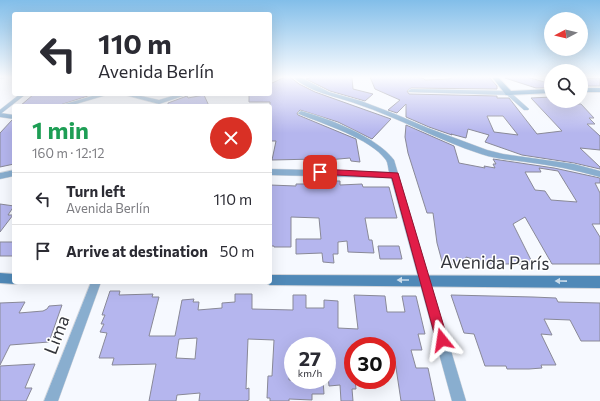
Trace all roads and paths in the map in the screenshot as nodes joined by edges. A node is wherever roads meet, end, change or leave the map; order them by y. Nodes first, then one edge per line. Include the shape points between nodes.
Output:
1 (20, 96) edge
2 (99, 96) edge
3 (133, 96) edge
4 (179, 96) edge
5 (337, 96) edge
6 (512, 96) edge
7 (159, 102) junction
8 (69, 104) edge
9 (156, 104) edge
10 (526, 109) dead end
11 (0, 112) edge
12 (300, 113) dead end
13 (0, 115) edge
14 (12, 117) edge
15 (272, 172) edge
16 (12, 173) edge
17 (600, 174) edge
18 (395, 175) junction
19 (0, 176) edge
20 (0, 278) edge
21 (12, 279) edge
22 (272, 280) edge
23 (425, 280) junction
24 (600, 282) edge
25 (95, 284) edge
26 (51, 401) edge
27 (459, 401) edge

1 - 11 lane
2 - 8 street
3 - 7 street
4 - 7 street
5 - 17 street via 359,102 484,152 574,167
6 - 10 street
7 - 9 street
12 - 18 street via 374,145 390,160
13 - 14 street
15 - 18 street
16 - 19 street
18 - 23 street
20 - 21 main road
23 -> 22 main road, Avenida París
24 -> 23 main road, Avenida París
23 - 27 street
25 - 26 street, Lima

